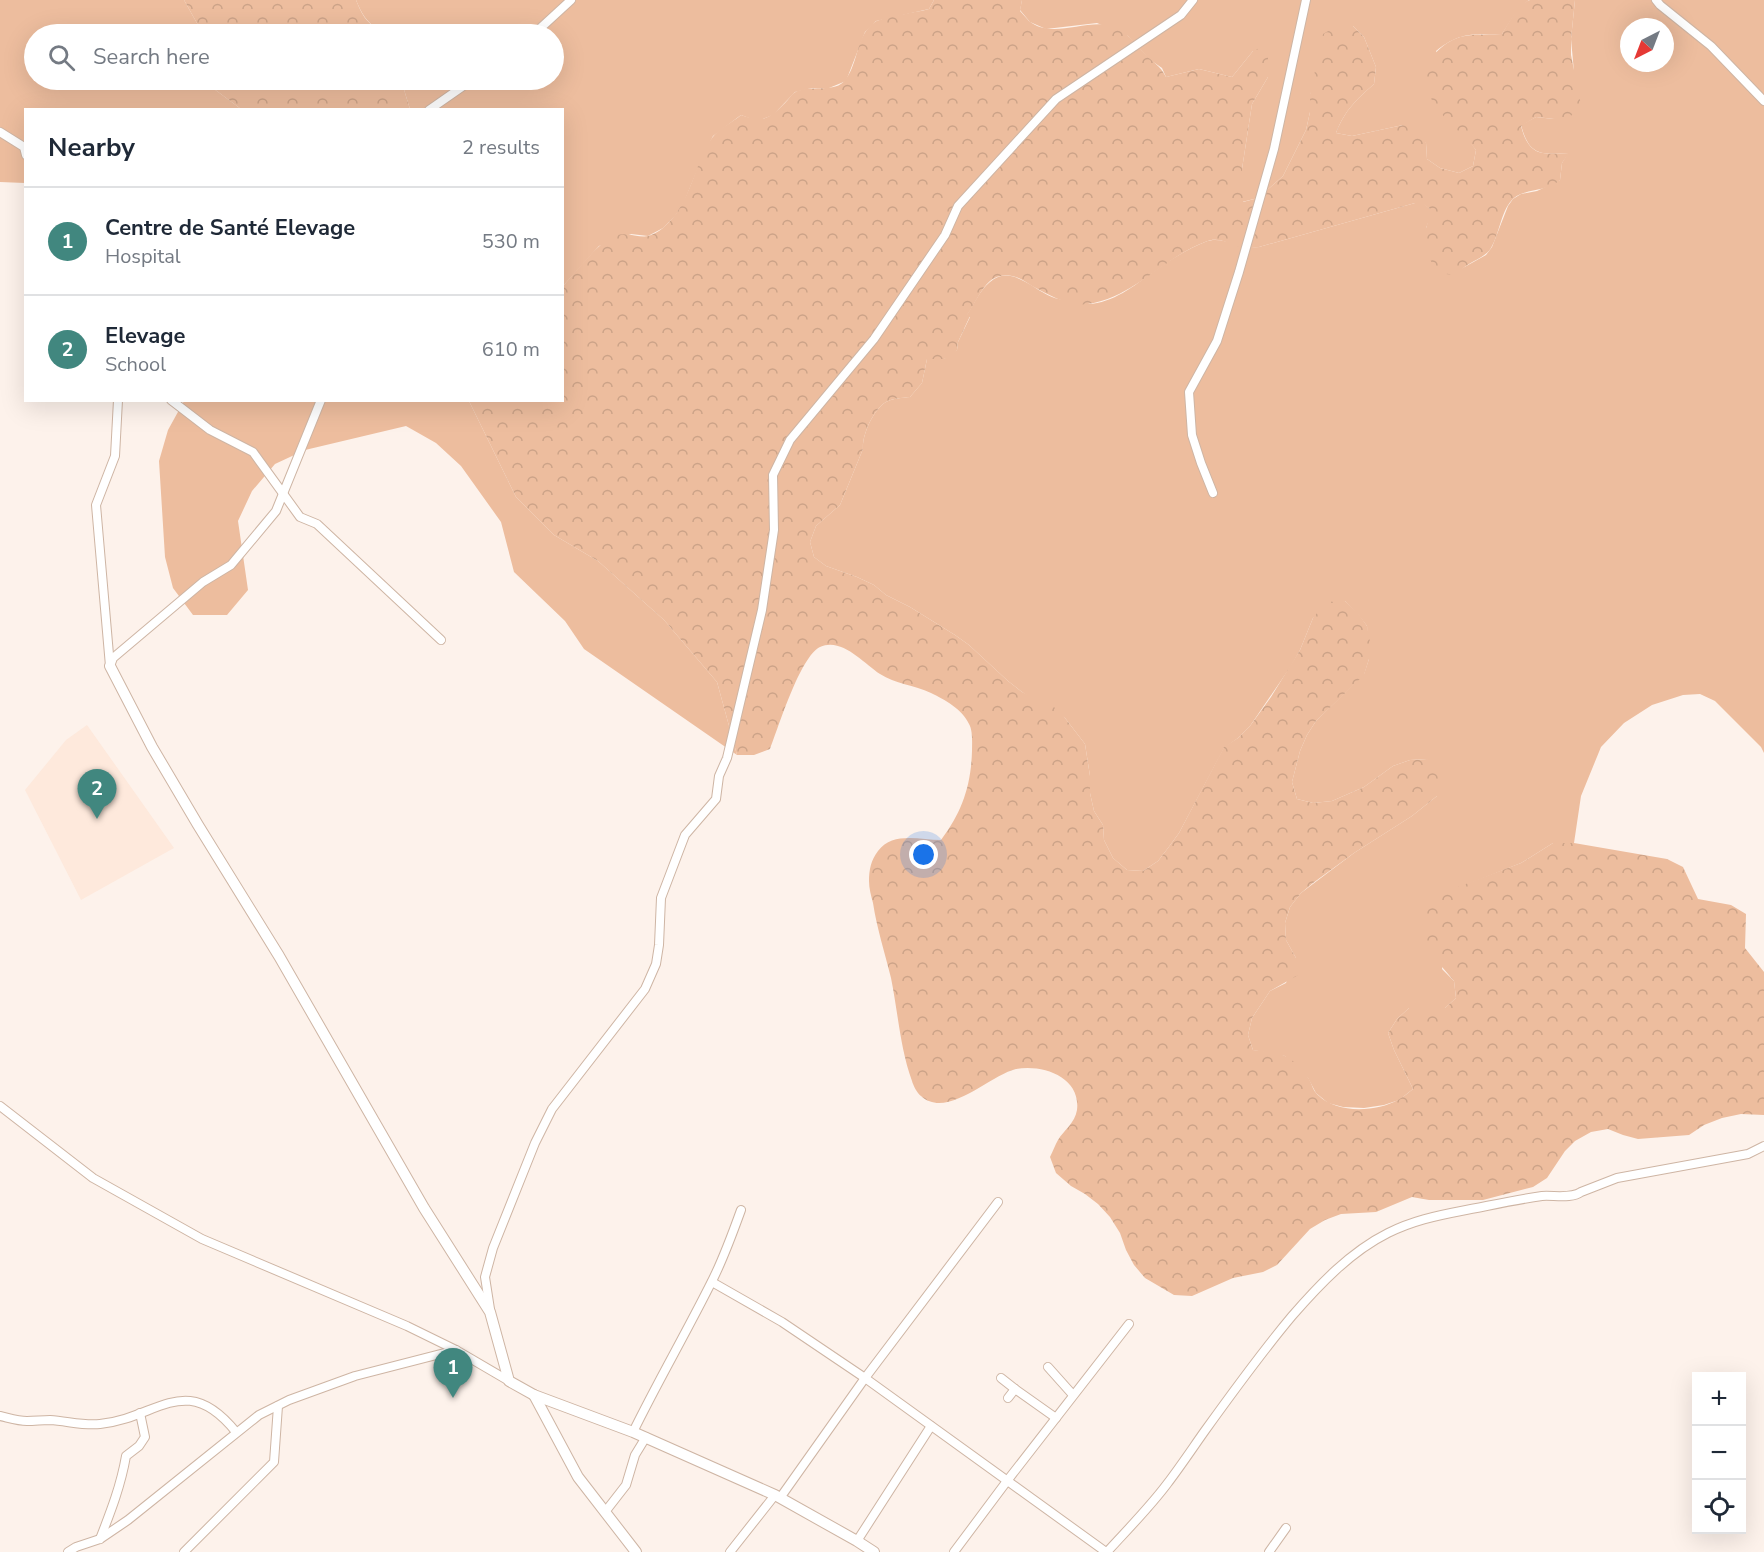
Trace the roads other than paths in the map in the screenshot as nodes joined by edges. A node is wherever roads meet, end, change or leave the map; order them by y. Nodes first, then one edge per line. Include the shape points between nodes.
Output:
1 (571, 0) edge
2 (1193, 0) edge
3 (1306, 0) edge
4 (1656, 0) edge
5 (545, 24) edge
6 (458, 90) edge
7 (1764, 101) edge
8 (432, 108) edge
9 (0, 132) edge
10 (24, 147) edge
11 (118, 402) edge
12 (174, 402) edge
13 (320, 402) edge
14 (1214, 493) dead end
15 (283, 494) junction
16 (441, 640) dead end
17 (110, 666) junction
18 (0, 1106) edge
19 (1764, 1146) edge
20 (998, 1202) dead end
21 (741, 1210) dead end
22 (712, 1282) junction
23 (490, 1312) junction
24 (1129, 1324) dead end
25 (456, 1350) junction
26 (1048, 1368) dead end
27 (865, 1378) junction
28 (1001, 1378) dead end
29 (509, 1381) junction
30 (1015, 1389) junction
31 (534, 1395) junction
32 (1073, 1395) junction
33 (1008, 1398) dead end
34 (278, 1406) junction
35 (140, 1413) junction
36 (0, 1416) edge
37 (1056, 1418) junction
38 (931, 1425) junction
39 (633, 1431) junction
40 (236, 1432) junction
41 (646, 1437) junction
42 (1007, 1481) junction
43 (777, 1497) junction
44 (605, 1512) junction
45 (1286, 1528) dead end
46 (100, 1539) junction
47 (857, 1540) junction
48 (68, 1552) edge
49 (184, 1552) edge
50 (636, 1552) edge
51 (730, 1552) edge
52 (874, 1552) edge
53 (954, 1552) edge
54 (1106, 1552) edge
55 (1269, 1552) edge

1 - 5 street
2 - 23 street via 1180,15 1056,99 958,206 945,235 874,339 790,440 773,475 774,530 762,610 716,799 685,835 661,898 656,964 645,989 552,1109 536,1143 485,1277
3 - 14 street via 1274,149 1239,272 1217,341 1189,392 1192,435
4 - 7 street via 1711,46
6 - 8 street
9 - 10 street
11 - 17 street via 115,456 96,505
12 - 15 street via 210,430 253,452
13 - 15 street
15 - 16 street via 300,517 317,524
15 - 17 street via 276,511 231,565 203,582 113,658
17 - 23 street via 152,747 279,956 424,1208
18 - 25 street via 93,1178 202,1239
19 - 54 street via 1748,1154 1617,1178 1577,1195 1511,1200 1441,1214 1387,1233 1360,1250 1303,1304 1167,1485
20 - 27 street
21 - 22 street
22 - 27 street via 782,1322
22 - 39 street
23 - 29 street
24 - 32 street
25 - 29 street
25 - 34 street via 355,1376
26 - 32 street
27 - 38 street
27 - 43 street
28 - 30 street
29 - 31 street
30 - 33 street
30 - 37 street
31 - 39 street
31 - 44 street via 578,1477
32 - 37 street
34 - 40 street
34 - 49 street via 274,1462
35 - 36 street via 99,1424
35 - 40 street via 169,1403 193,1401 224,1417
35 - 46 street via 145,1437 126,1456 121,1483
37 - 42 street
38 - 42 street
38 - 47 street
39 - 41 street
40 - 46 street
41 - 43 street
41 - 44 street via 635,1455 626,1485
42 - 53 street
42 - 54 street
43 - 47 street
43 - 51 street
44 - 50 street
45 - 55 street
46 - 48 street
47 - 52 street

